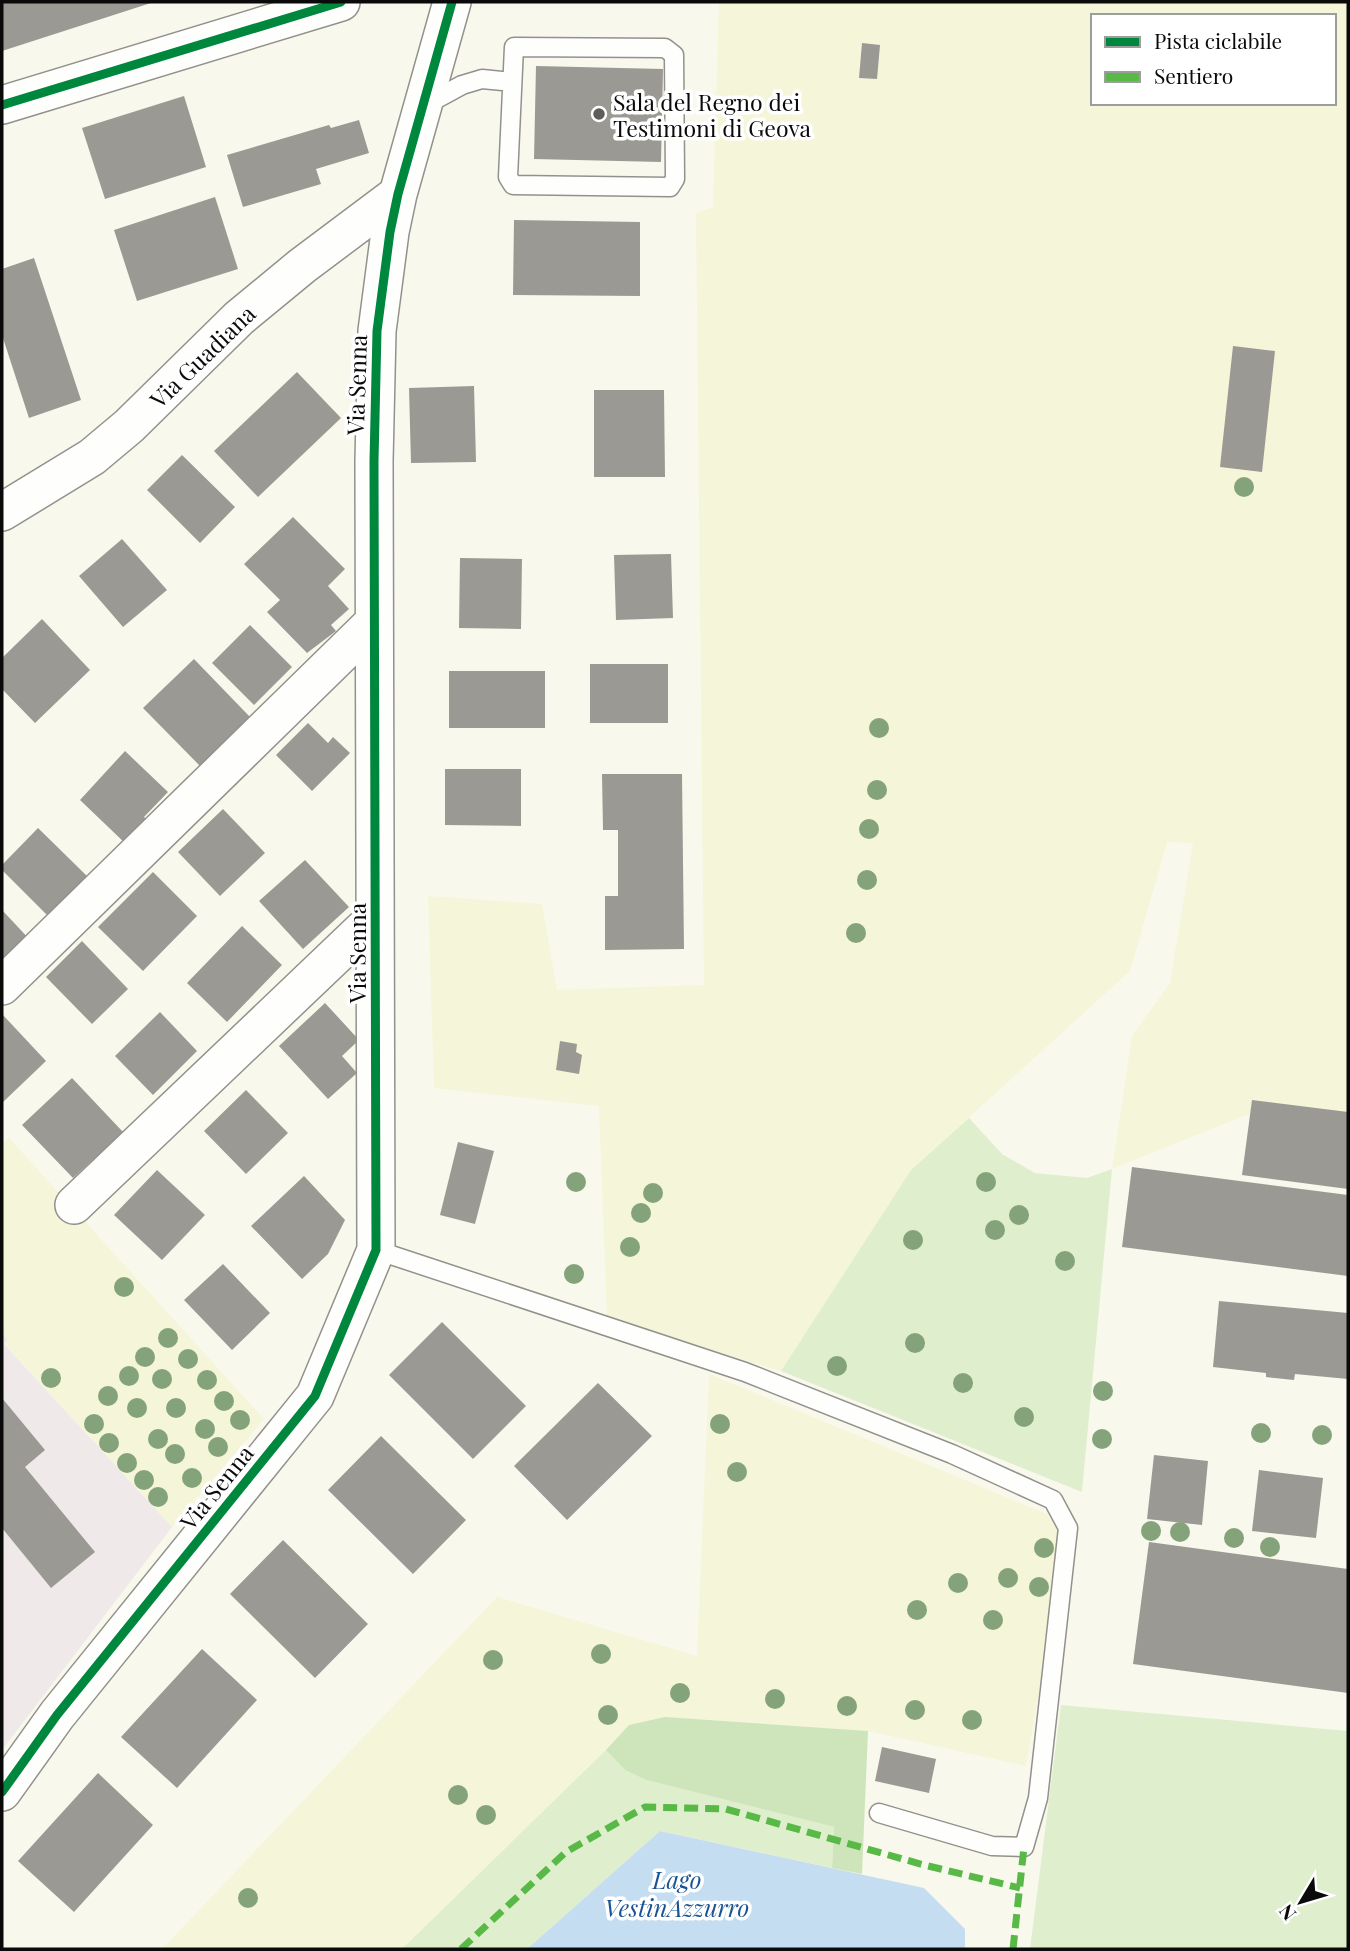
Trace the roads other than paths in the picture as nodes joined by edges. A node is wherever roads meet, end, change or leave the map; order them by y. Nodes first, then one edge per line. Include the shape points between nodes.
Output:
1 (341, 2) edge
2 (452, 2) edge
3 (512, 82) junction
4 (2, 105) edge
5 (422, 106) junction
6 (398, 194) junction
7 (2, 512) edge
8 (374, 622) junction
9 (375, 918) junction
10 (2, 986) edge
11 (74, 1205) dead end
12 (376, 1250) junction
13 (2, 1792) edge
14 (879, 1813) dead end

1 - 4 street
2 - 5 street, Via Senna
3 - 3 lane via 514,47 664,48 674,55 675,179 670,187 513,185 508,177
3 - 5 lane via 482,79
5 - 6 street, Via Senna
6 - 7 street, Via Guadiana via 239,318 92,457
6 - 8 street, Via Senna via 377,331
8 - 9 street, Via Senna
8 - 10 street
9 - 11 street
9 - 12 street, Via Senna
12 - 13 street, Via Senna via 315,1396 57,1715
12 - 14 lane via 745,1372 952,1454 1053,1500 1068,1528 1038,1798 1024,1847 992,1846

